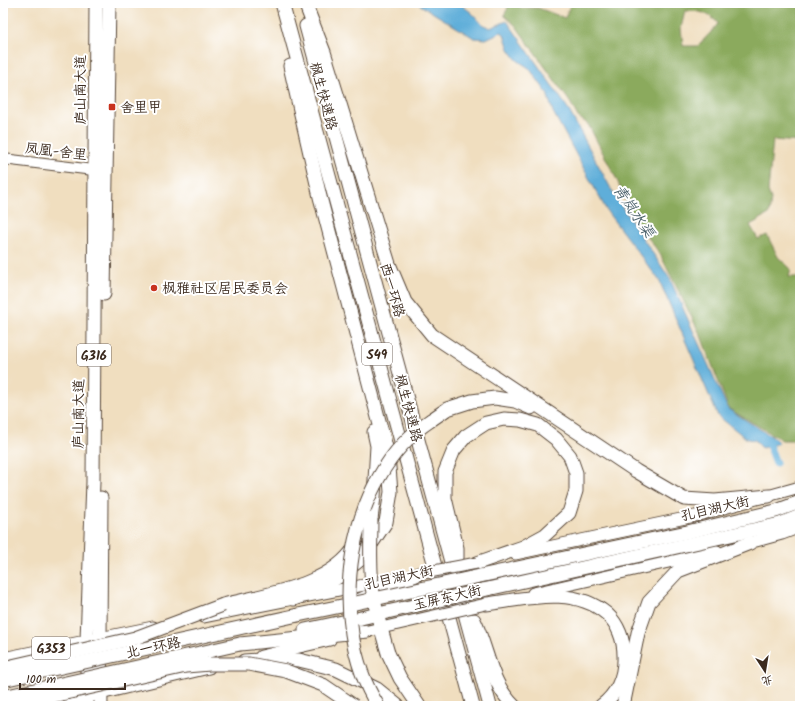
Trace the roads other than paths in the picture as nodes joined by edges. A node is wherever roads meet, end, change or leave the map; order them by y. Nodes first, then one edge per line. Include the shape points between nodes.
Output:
1 (96, 3) edge
2 (109, 3) edge
3 (278, 3) edge
4 (282, 3) edge
5 (300, 3) edge
6 (305, 3) edge
7 (3, 158) edge
8 (101, 171) junction
9 (356, 334) junction
10 (565, 424) junction
11 (800, 487) edge
12 (769, 496) junction
13 (800, 502) edge
14 (800, 516) edge
15 (371, 519) junction
16 (800, 527) edge
17 (750, 543) junction
18 (596, 557) junction
19 (477, 562) junction
20 (418, 574) junction
21 (458, 586) junction
22 (294, 598) junction
23 (351, 604) junction
24 (486, 604) junction
25 (368, 631) junction
26 (93, 639) junction
27 (240, 644) junction
28 (3, 658) edge
29 (240, 661) junction
30 (630, 667) junction
31 (3, 668) edge
32 (3, 680) edge
33 (3, 697) edge
34 (101, 700) edge
35 (87, 702) edge
36 (8, 706) edge
37 (50, 706) edge
38 (354, 706) edge
39 (378, 706) edge
40 (398, 706) edge
41 (419, 706) edge
42 (473, 706) edge
43 (490, 706) edge
44 (514, 706) edge
45 (601, 706) edge
46 (617, 706) edge
47 (622, 706) edge

1 - 8 highway, 庐山南大道 / G316
2 - 8 highway, 庐山南大道 / G316
3 - 9 highway via 320,197
4 - 42 highway, 枫生快速路 / S49
5 - 21 highway, 西一环路 / S49
6 - 10 highway via 324,52 389,264 405,302 432,335
7 - 8 main road, 凤凰-舍里
8 - 26 highway, 庐山南大道 / G316 via 102,352
9 - 15 highway, bridge via 377,446
9 - 22 highway via 388,456 391,492 386,522 362,558 340,576 318,589
10 - 12 highway via 684,499 715,501
10 - 39 highway, bridge via 515,401 496,398 472,401 447,409 417,429 392,456 370,492 355,534 350,578 353,642 361,671
11 - 12 main road, 玉屏东大街
12 - 19 main road, 玉屏东大街 via 695,516
13 - 18 highway, 孔目湖大街 via 768,513
14 - 18 highway, 孔目湖大街 via 780,524
15 - 31 highway, bridge via 351,554 330,572 303,585 224,605 135,638
15 - 41 highway, bridge via 370,562 379,622 388,653 400,678
16 - 17 main road, 玉屏东大街
17 - 24 main road, 玉屏东大街
17 - 30 highway via 678,571 649,602
18 - 23 highway, 孔目湖大街, bridge via 480,576
18 - 27 highway, 孔目湖大街, bridge via 483,590
19 - 20 main road, 玉屏东大街, bridge
19 - 21 highway via 523,547 545,535 569,513 576,492 576,473 570,456 556,438 538,425 504,419 486,423 466,436 454,450 445,472 445,498 457,548
20 - 22 main road, 玉屏东大街
20 - 23 highway
21 - 43 highway, S49
21 - 44 highway via 478,628 491,670 507,699
22 - 26 main road, 玉屏东大街
23 - 32 highway, 孔目湖大街, bridge
24 - 25 main road, 玉屏东大街, bridge
24 - 45 highway via 567,596 598,606 612,620 621,636 624,653 624,671 618,687
25 - 27 highway
25 - 29 main road, 玉屏东大街
26 - 28 main road, G353
26 - 34 highway, 庐山南大道 / G316
26 - 35 highway, 庐山南大道 / G316
27 - 33 highway, 北一环路, bridge
29 - 34 main road, 玉屏东大街
29 - 40 highway via 299,660 336,669 378,689
30 - 46 highway
30 - 47 highway
34 - 35 main road, 玉屏东大街
35 - 37 main road, 玉屏东大街
36 - 38 highway, bridge via 186,666 210,664 249,664 286,671 323,685

